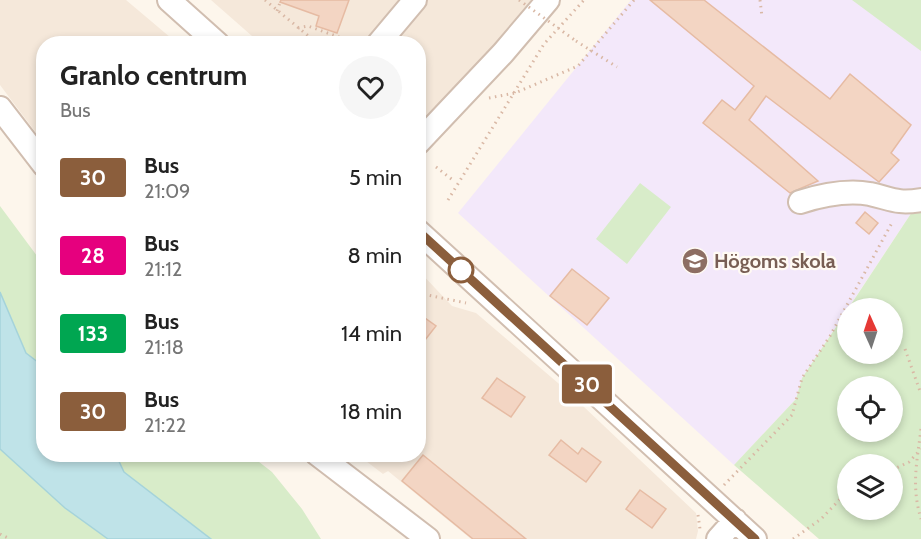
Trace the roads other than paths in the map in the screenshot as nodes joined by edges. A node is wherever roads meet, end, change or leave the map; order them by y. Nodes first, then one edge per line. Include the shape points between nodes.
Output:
1 (169, 0) edge
2 (415, 0) edge
3 (548, 0) edge
4 (209, 36) edge
5 (385, 36) edge
6 (0, 108) edge
7 (426, 135) edge
8 (36, 155) edge
9 (800, 202) dead end
10 (912, 202) edge
11 (426, 238) edge
12 (327, 462) edge
13 (735, 520) junction
14 (428, 539) edge
15 (718, 539) edge
16 (755, 539) edge

1 - 4 street
2 - 5 street
3 - 7 street
6 - 8 street
9 - 10 street via 837,193
11 - 13 street
12 - 14 street
13 - 15 street
13 - 16 street

